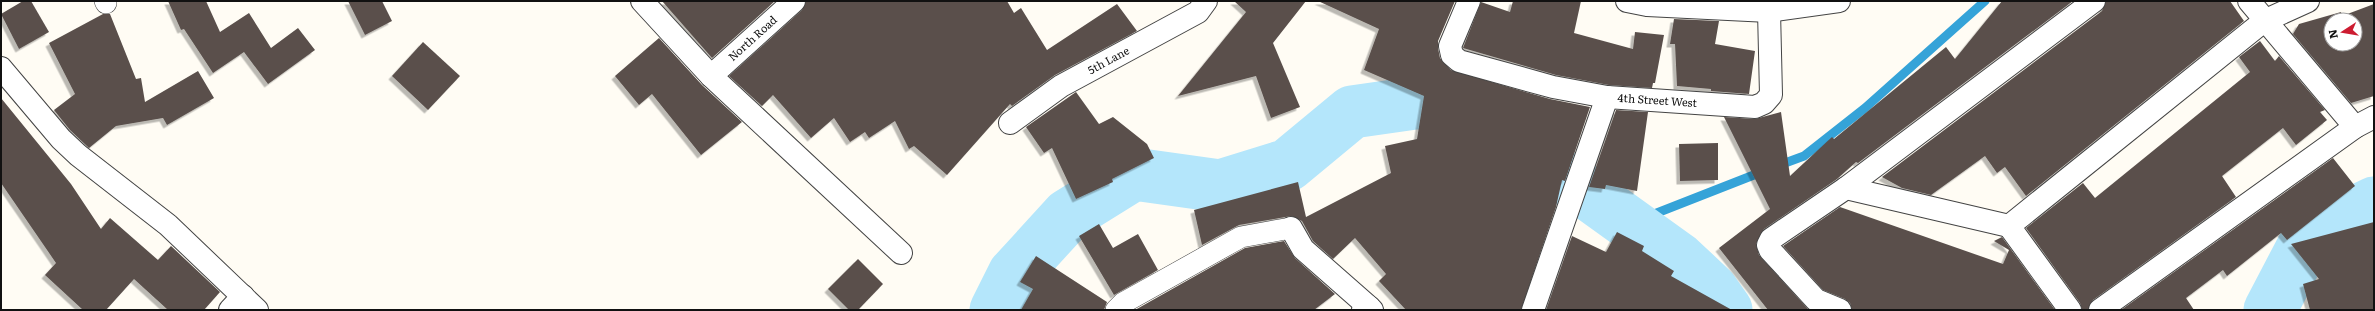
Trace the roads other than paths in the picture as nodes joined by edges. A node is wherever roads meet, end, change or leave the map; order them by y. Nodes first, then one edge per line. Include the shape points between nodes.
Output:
1 (642, 1) edge
2 (794, 1) edge
3 (1206, 1) edge
4 (1469, 1) edge
5 (1626, 1) edge
6 (1839, 1) edge
7 (2094, 1) edge
8 (2249, 1) edge
9 (2308, 1) edge
10 (1769, 11) junction
11 (2264, 21) junction
12 (1, 68) edge
13 (711, 76) junction
14 (1607, 97) junction
15 (2364, 122) edge
16 (1010, 123) dead end
17 (1846, 188) junction
18 (2009, 226) junction
19 (1291, 228) joint
20 (901, 253) dead end
21 (243, 305) edge
22 (1368, 309) edge
23 (1116, 310) edge
24 (1533, 310) edge
25 (1840, 310) edge
26 (2070, 310) edge
27 (2100, 310) edge

1 - 13 street
2 - 13 street, North Road
3 - 16 street, 5th Lane via 1198,12 1061,86
4 - 14 street, 4th Street West via 1450,46 1452,55 1459,61 1553,87
5 - 10 street via 1647,5
6 - 10 street
7 - 17 street
8 - 11 street
9 - 11 street
10 - 14 street, 4th Street West via 1771,94 1764,103 1755,107 1726,106
11 - 15 street
11 - 18 street
12 - 21 street via 61,139 168,225
13 - 20 street
14 - 24 street
15 - 27 street
17 - 18 street
17 - 25 street via 1771,239 1768,246 1816,300
18 - 26 street
19 - 22 street via 1303,249
19 - 23 street via 1241,237 1123,303

